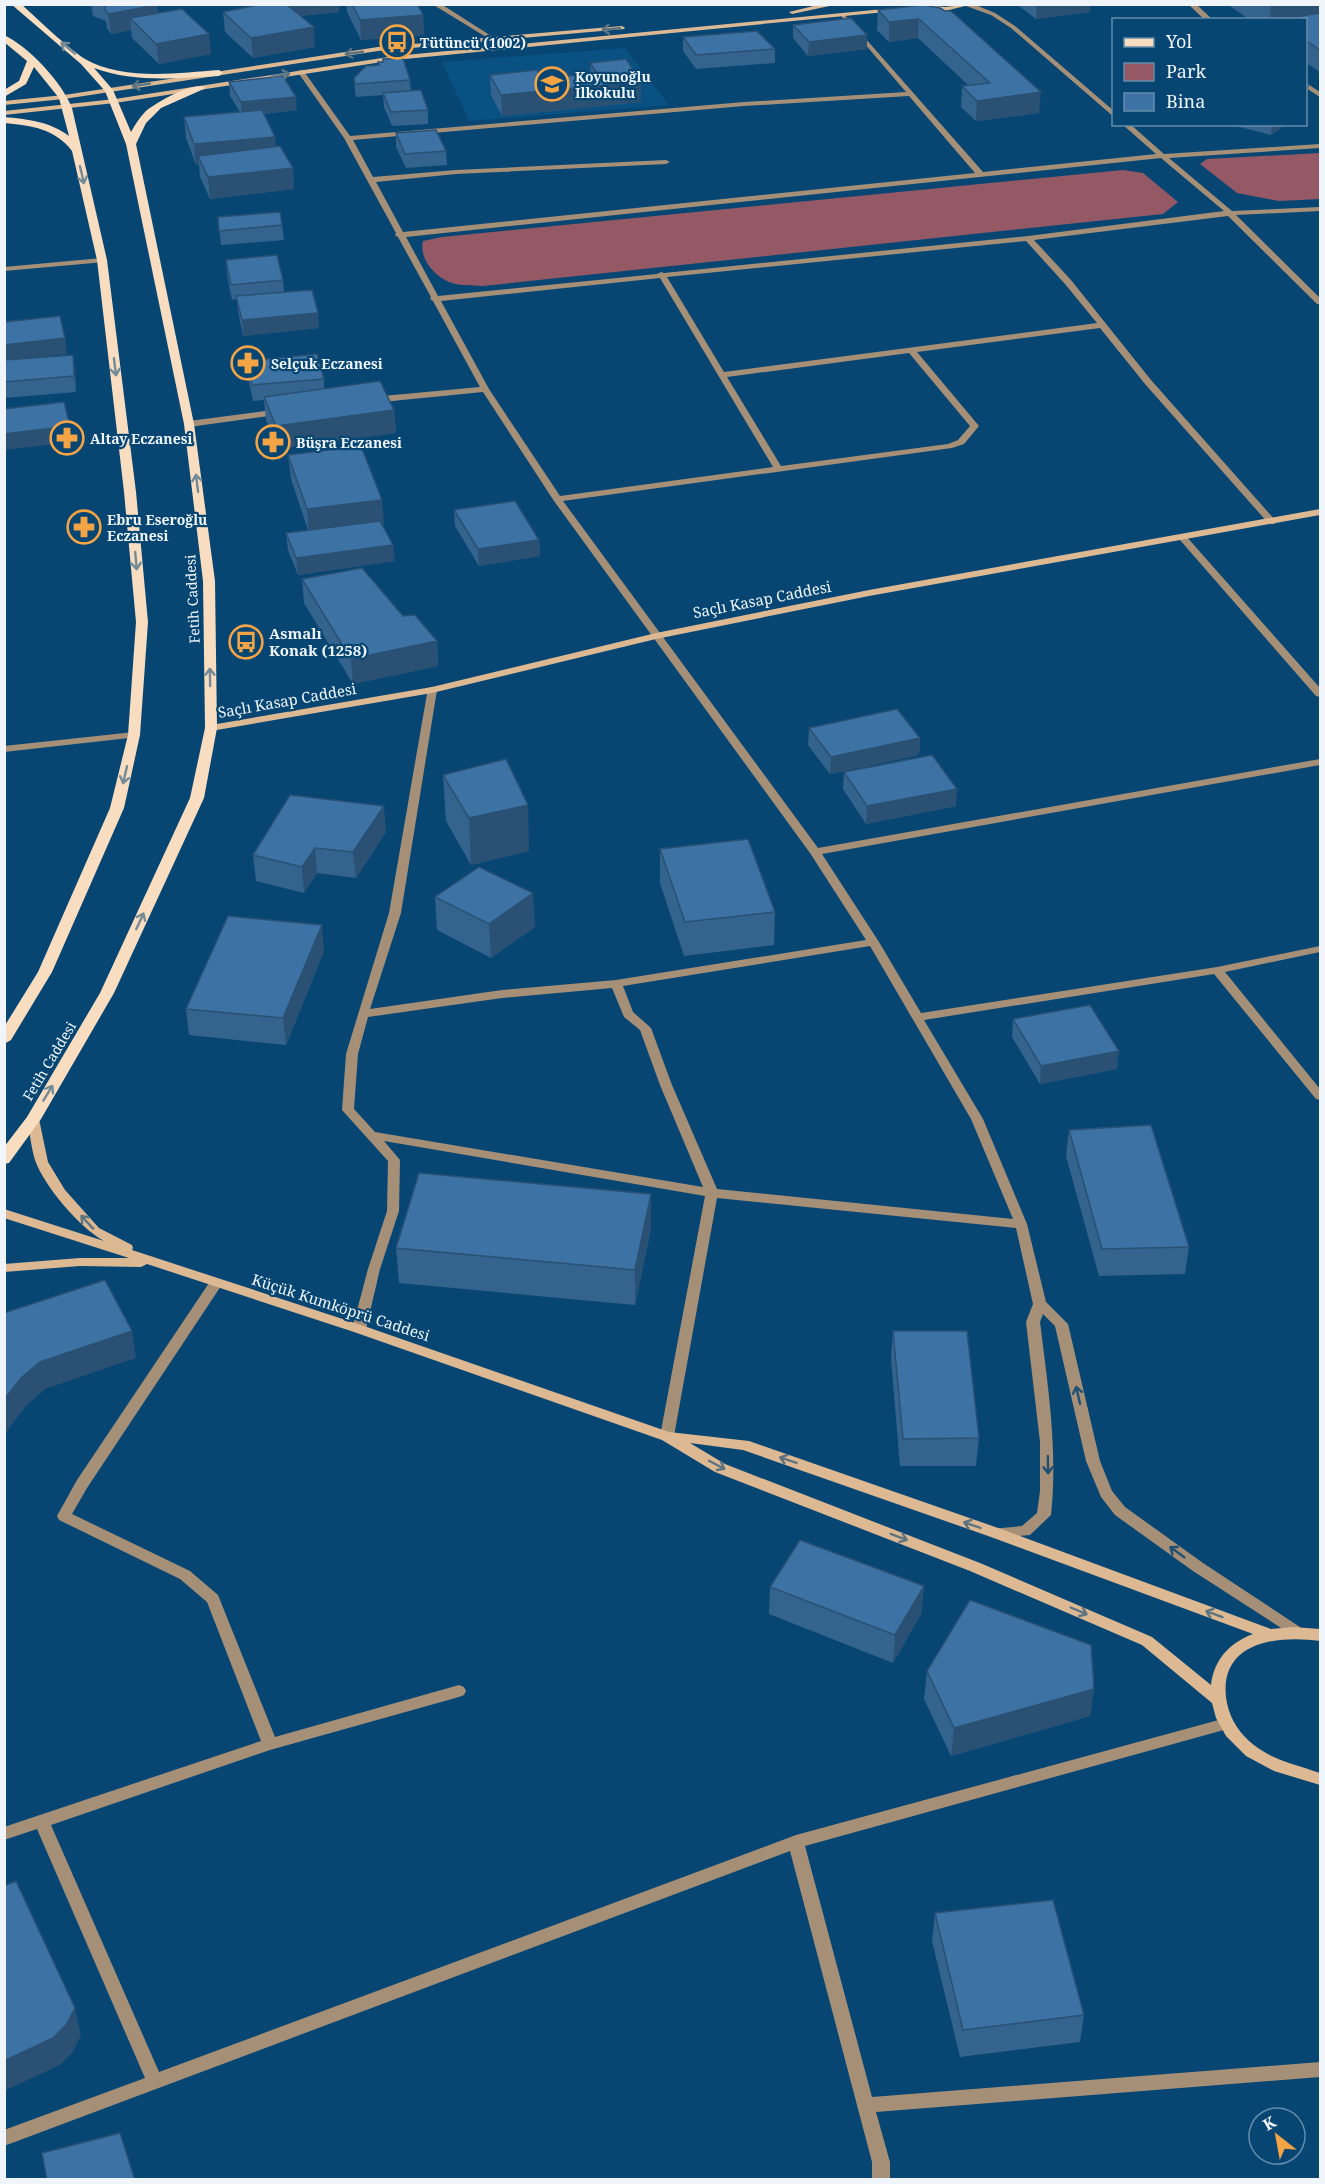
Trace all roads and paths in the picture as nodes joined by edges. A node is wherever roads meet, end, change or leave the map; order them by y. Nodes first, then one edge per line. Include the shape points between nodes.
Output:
1 (15, 4) edge
2 (435, 4) edge
3 (836, 4) edge
4 (910, 4) edge
5 (1191, 4) edge
6 (969, 5) edge
7 (920, 7) junction
8 (843, 15) junction
9 (1208, 18) edge
10 (4, 38) edge
11 (493, 39) junction
12 (32, 61) junction
13 (84, 62) junction
14 (301, 71) junction
15 (219, 73) junction
16 (1307, 86) edge
17 (202, 88) junction
18 (108, 90) junction
19 (4, 94) edge
20 (912, 94) junction
21 (1320, 95) edge
22 (115, 101) junction
23 (4, 103) edge
24 (66, 103) junction
25 (4, 113) edge
26 (1112, 113) edge
27 (4, 120) edge
28 (1127, 126) edge
29 (348, 138) junction
30 (131, 144) junction
31 (1320, 146) edge
32 (77, 152) junction
33 (1161, 156) junction
34 (666, 162) dead end
35 (980, 174) junction
36 (369, 180) junction
37 (1320, 209) edge
38 (1230, 213) junction
39 (399, 235) junction
40 (1028, 238) junction
41 (102, 261) junction
42 (4, 269) edge
43 (661, 274) junction
44 (434, 299) junction
45 (1320, 302) edge
46 (1102, 325) junction
47 (911, 350) junction
48 (723, 375) junction
49 (485, 389) junction
50 (365, 401) edge
51 (295, 410) edge
52 (189, 424) junction
53 (778, 468) junction
54 (557, 500) junction
55 (1320, 512) edge
56 (1272, 522) junction
57 (1183, 538) junction
58 (656, 636) junction
59 (432, 690) junction
60 (1320, 694) edge
61 (211, 728) junction
62 (135, 735) junction
63 (4, 749) edge
64 (1320, 762) edge
65 (815, 852) junction
66 (873, 942) junction
67 (1320, 949) edge
68 (1217, 970) junction
69 (616, 984) junction
70 (363, 1014) junction
71 (918, 1017) junction
72 (4, 1040) edge
73 (1320, 1096) edge
74 (33, 1119) junction
75 (371, 1136) junction
76 (4, 1159) edge
77 (712, 1193) junction
78 (4, 1213) edge
79 (1021, 1224) junction
80 (154, 1263) junction
81 (4, 1268) edge
82 (216, 1283) junction
83 (1040, 1304) junction
84 (359, 1329) junction
85 (667, 1436) junction
86 (996, 1533) junction
87 (1295, 1631) junction
88 (1269, 1635) junction
89 (1320, 1635) edge
90 (459, 1691) dead end
91 (1217, 1699) junction
92 (1226, 1724) junction
93 (270, 1744) junction
94 (1317, 1776) edge
95 (42, 1822) junction
96 (4, 1834) edge
97 (796, 1842) junction
98 (1320, 2070) edge
99 (155, 2082) junction
100 (866, 2105) junction
101 (4, 2138) edge
102 (881, 2180) edge

13 -> 1 main road, Fetih Caddesi
2 - 11 street
3 -> 11 street via 775,15
4 - 7 street
5 - 9 street
6 - 7 street via 945,9
6 - 26 street via 1013,27
7 - 8 street
8 - 14 street via 430,54
8 - 20 street
10 - 12 main road
11 -> 15 street via 378,49
12 - 19 main road via 23,82
12 - 24 main road
13 - 15 main road via 131,74
13 - 18 main road, Fetih Caddesi
17 -> 14 street
14 - 29 street
15 -> 18 street
16 - 21 street
17 - 22 street
17 - 30 main road via 154,108 139,123
18 - 22 main road, Fetih Caddesi
18 - 24 street
20 - 29 street via 732,105
20 - 35 street
22 - 24 street
22 - 30 main road, Fetih Caddesi
23 - 24 street
24 - 25 street
24 - 32 main road
27 - 32 main road via 41,126 60,134
28 - 33 street
29 - 36 street
30 - 52 main road, Fetih Caddesi
31 - 33 street
32 -> 41 main road
33 - 35 street
33 - 38 street
34 - 36 street
35 - 39 street
36 - 39 street
37 - 38 street
38 - 40 street
38 - 45 street
39 - 44 street
40 - 43 street
40 - 46 street
41 - 42 street
41 -> 62 main road via 142,622
43 - 44 street
43 - 48 street
44 - 49 street
46 - 47 street
46 - 56 street
47 - 48 street
47 - 53 street via 975,426 961,442
48 - 53 street
49 - 50 street
49 - 54 street
51 - 52 street
61 -> 52 main road, Fetih Caddesi via 209,581
53 - 54 street
54 - 58 street
55 - 56 street, Saçlı Kasap Caddesi
56 - 57 street, Saçlı Kasap Caddesi
57 - 58 street, Saçlı Kasap Caddesi
57 - 60 street
58 - 59 street, Saçlı Kasap Caddesi
58 - 65 street
59 - 61 street, Saçlı Kasap Caddesi
59 - 70 street via 394,913
74 -> 61 main road, Fetih Caddesi via 107,993 196,798
62 - 63 street
62 -> 72 main road via 117,808 45,972
64 - 65 street
65 - 66 street
66 - 69 street
66 - 71 street
67 - 68 street
68 - 71 street
68 - 73 street
69 - 70 street via 502,994
69 - 77 street via 628,1014 645,1028
70 - 75 street via 352,1054 348,1110
71 - 79 street via 977,1119
74 - 76 main road, Fetih Caddesi
80 -> 74 street via 95,1231 60,1192 42,1162
75 - 77 street
75 - 84 street via 394,1160 393,1211
77 - 79 street
77 - 85 street
78 - 80 street, Küçük Kumköprü Caddesi
79 - 83 street
80 - 81 street via 80,1262
80 - 82 street, Küçük Kumköprü Caddesi
82 - 84 street, Küçük Kumköprü Caddesi
82 - 93 street via 64,1516 184,1575 213,1599
83 -> 86 street via 1033,1322 1048,1439 1049,1485 1044,1515 1025,1531
87 -> 83 street via 1120,1511 1106,1493 1093,1461 1061,1324
84 - 85 street, Küçük Kumköprü Caddesi
86 -> 85 street via 744,1444
85 -> 91 street via 720,1468 975,1567 1147,1641
88 -> 86 street
87 - 88 street
87 - 89 street
88 - 91 street via 1245,1643 1228,1658 1219,1677
90 - 93 street
91 - 92 street
92 - 94 street via 1240,1743 1260,1758 1285,1770
92 - 97 street
93 - 95 street
95 - 96 street
95 - 99 street
97 - 99 street
97 - 100 street
98 - 100 street
99 - 101 street
100 - 102 street via 881,2162

